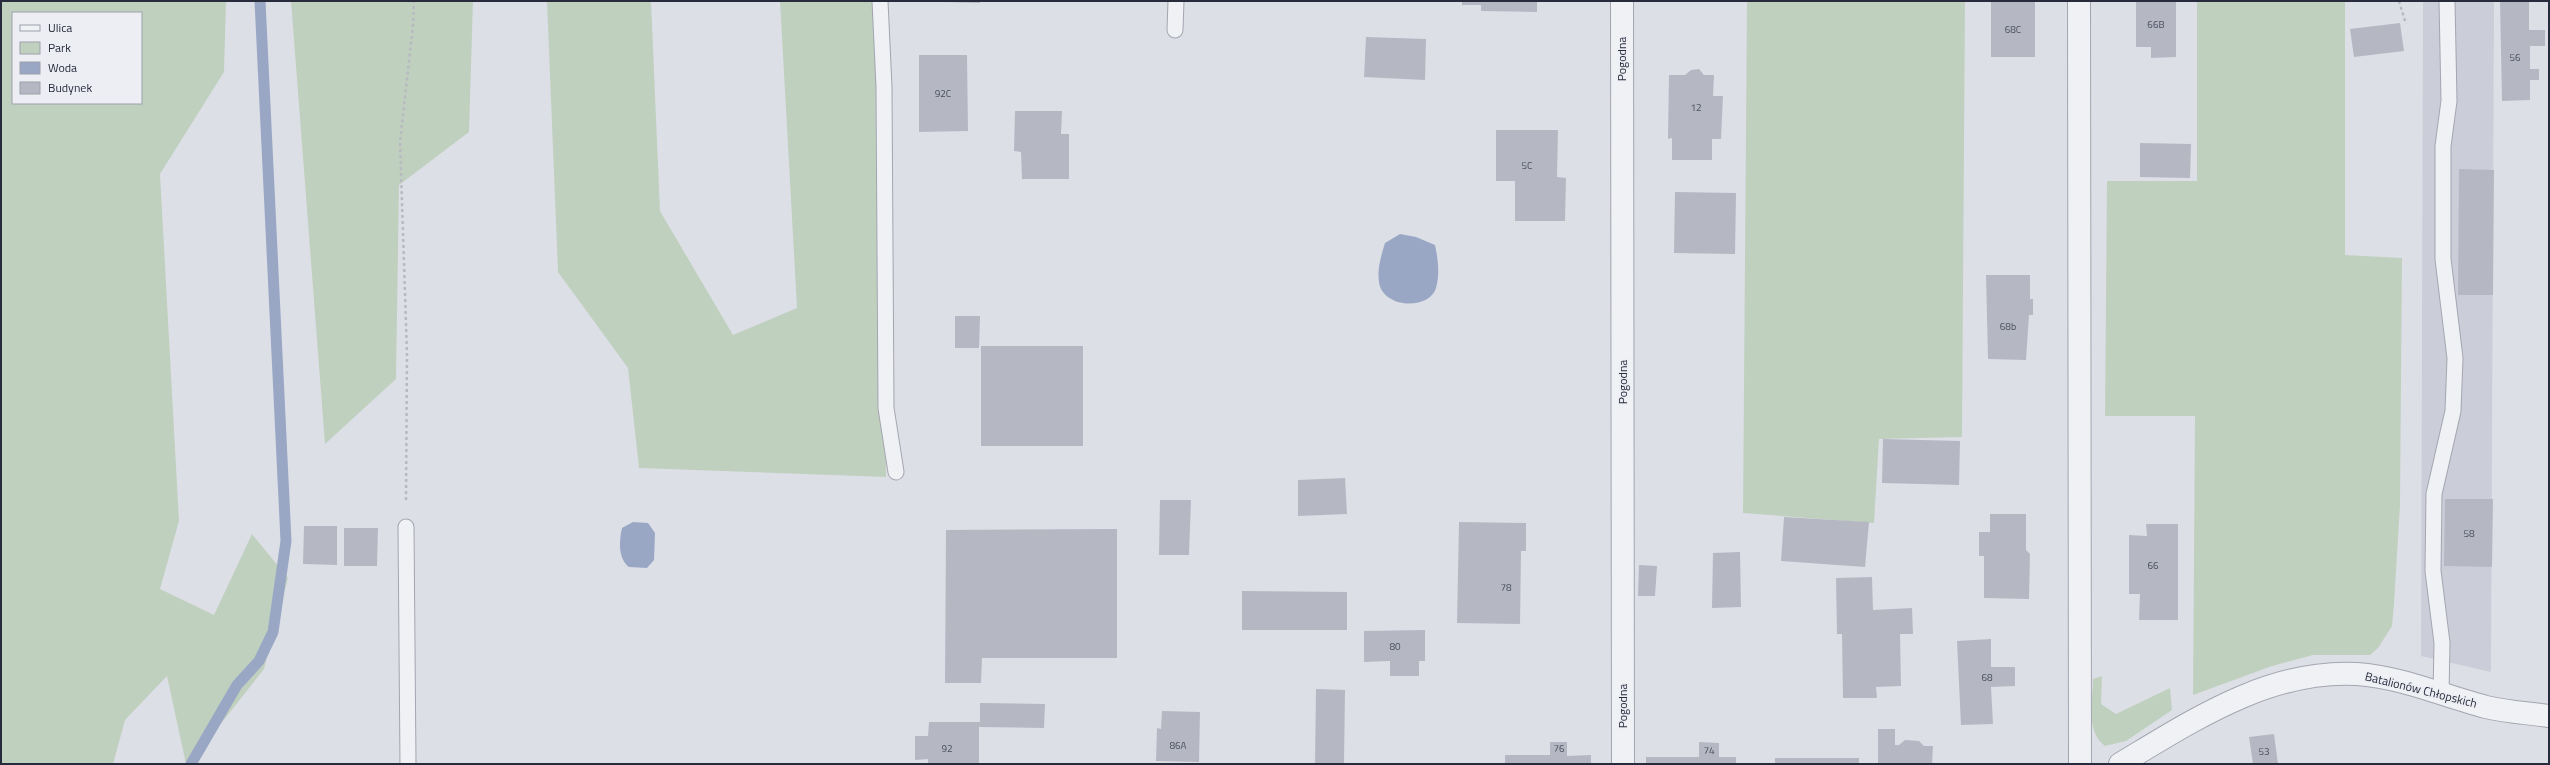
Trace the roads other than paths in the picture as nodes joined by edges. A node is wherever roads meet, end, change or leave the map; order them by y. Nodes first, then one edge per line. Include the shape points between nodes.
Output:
1 (880, 1) edge
2 (1176, 1) edge
3 (1622, 1) edge
4 (2079, 1) edge
5 (2447, 1) edge
6 (1175, 30) dead end
7 (896, 472) dead end
8 (406, 527) road end
9 (2441, 694) junction
10 (2549, 716) edge
11 (408, 764) edge
12 (1623, 764) edge
13 (2080, 764) edge
14 (2120, 764) edge

1 - 7 lane via 884,87 886,408
2 - 6 lane
3 - 12 street, Pogodna
4 - 13 street
5 - 9 lane via 2449,101 2443,146 2443,259 2455,358 2452,411 2434,494 2433,571 2442,643
8 - 11 lane
9 - 10 street, Batalionów Chłopskich via 2488,707
9 - 14 street, Batalionów Chłopskich via 2358,674 2311,677 2282,683 2216,707

